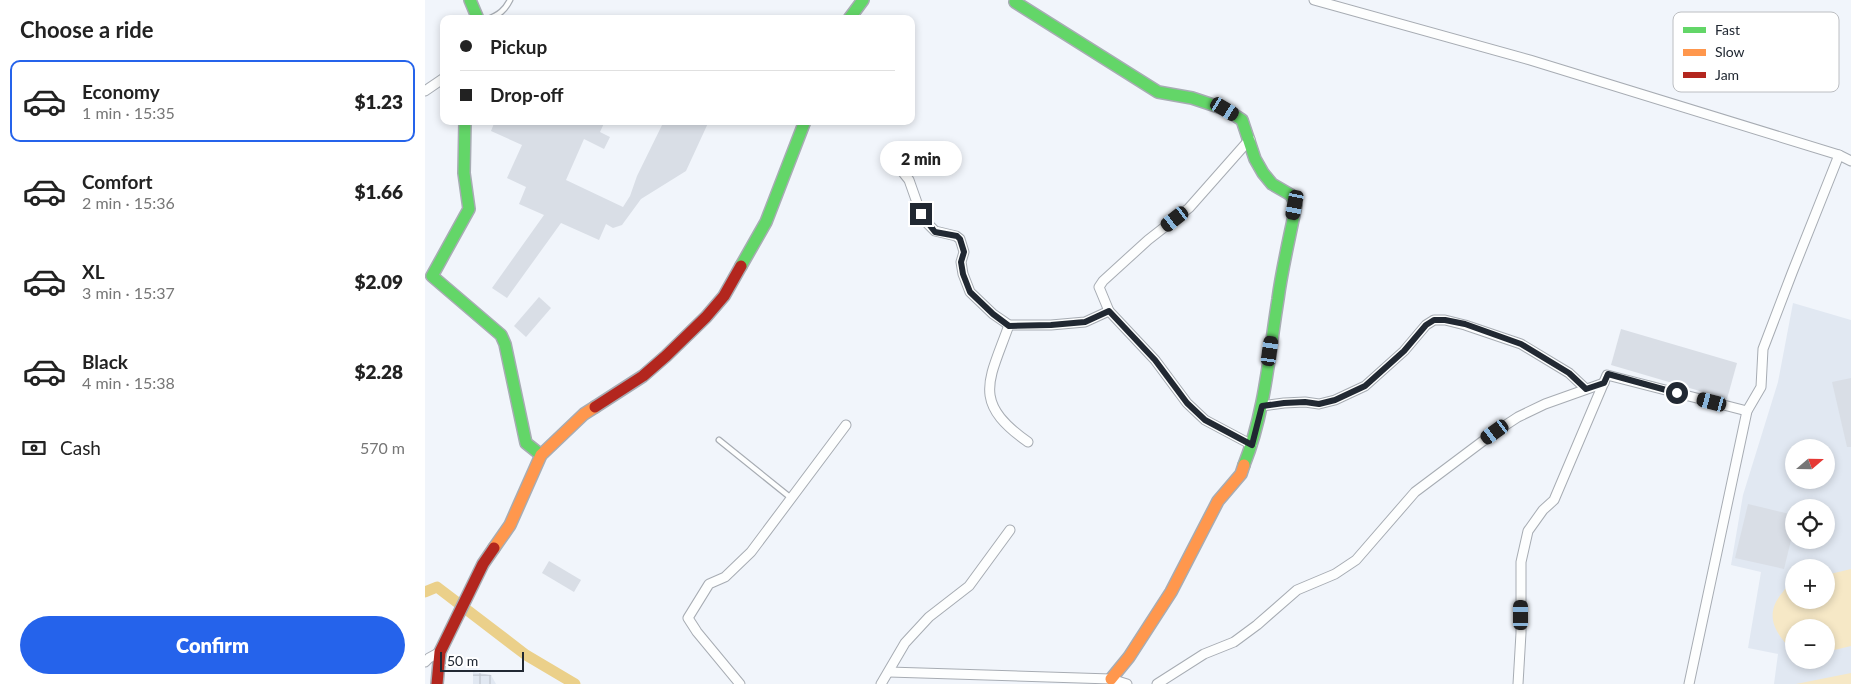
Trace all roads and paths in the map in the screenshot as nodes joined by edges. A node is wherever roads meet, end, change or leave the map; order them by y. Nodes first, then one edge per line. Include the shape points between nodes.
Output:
1 (470, 0) edge
2 (510, 0) edge
3 (863, 0) edge
4 (1314, 0) edge
5 (1015, 2) dead end
6 (476, 15) edge
7 (497, 15) edge
8 (852, 15) edge
9 (440, 81) edge
10 (425, 91) edge
11 (465, 125) edge
12 (803, 125) edge
13 (1250, 139) junction
14 (1839, 155) junction
15 (1851, 161) edge
16 (897, 164) dead end
17 (428, 280) edge
18 (1109, 311) junction
19 (1009, 326) junction
20 (1604, 383) junction
21 (1586, 389) junction
22 (1262, 406) junction
23 (1747, 411) junction
24 (846, 425) dead end
25 (719, 440) dead end
26 (1028, 442) dead end
27 (1252, 445) junction
28 (541, 455) junction
29 (791, 498) junction
30 (1010, 530) dead end
31 (440, 652) junction
32 (425, 662) edge
33 (889, 672) junction
34 (1111, 679) junction
35 (437, 684) edge
36 (740, 684) edge
37 (881, 684) edge
38 (1127, 684) edge
39 (1157, 684) edge
40 (1518, 684) edge
41 (1689, 684) edge

1 - 6 street
2 - 7 lane
3 - 8 street
4 - 14 street via 1530,60
5 - 13 street via 1158,92 1192,98 1225,109 1242,120
9 - 10 street
11 - 17 street via 464,173 469,210
12 - 28 street via 766,222 724,296 643,376 584,414
13 - 18 street via 1189,208 1103,281 1099,287
13 - 22 street via 1257,166 1270,182 1292,195 1295,205
14 - 15 street
14 - 23 street via 1763,350 1761,387
16 - 19 street via 909,180 928,224 935,232 960,239 964,252 961,262 963,274 970,292
17 - 28 street via 501,335 526,444
18 - 19 street via 1085,322
18 - 27 street via 1205,420
19 - 26 street via 990,375 990,396 998,415
20 - 21 street
20 - 23 street via 1608,374
20 - 40 street via 1554,500 1528,531 1521,562
21 - 22 street via 1569,373 1521,344 1465,324 1434,320 1365,386 1319,404
21 - 39 street via 1545,404 1495,432 1415,492 1356,560 1335,574 1297,590 1234,642 1204,654
22 - 27 street
23 - 41 street
24 - 29 street
25 - 29 lane
27 - 34 street via 1241,474 1218,501 1171,592
28 - 31 street via 510,525 483,564
29 - 36 street via 751,552 725,577 709,584 688,618
30 - 33 street via 969,586 929,617 905,643
31 - 32 street
31 - 35 street
33 - 34 street
33 - 37 street
34 - 38 street

